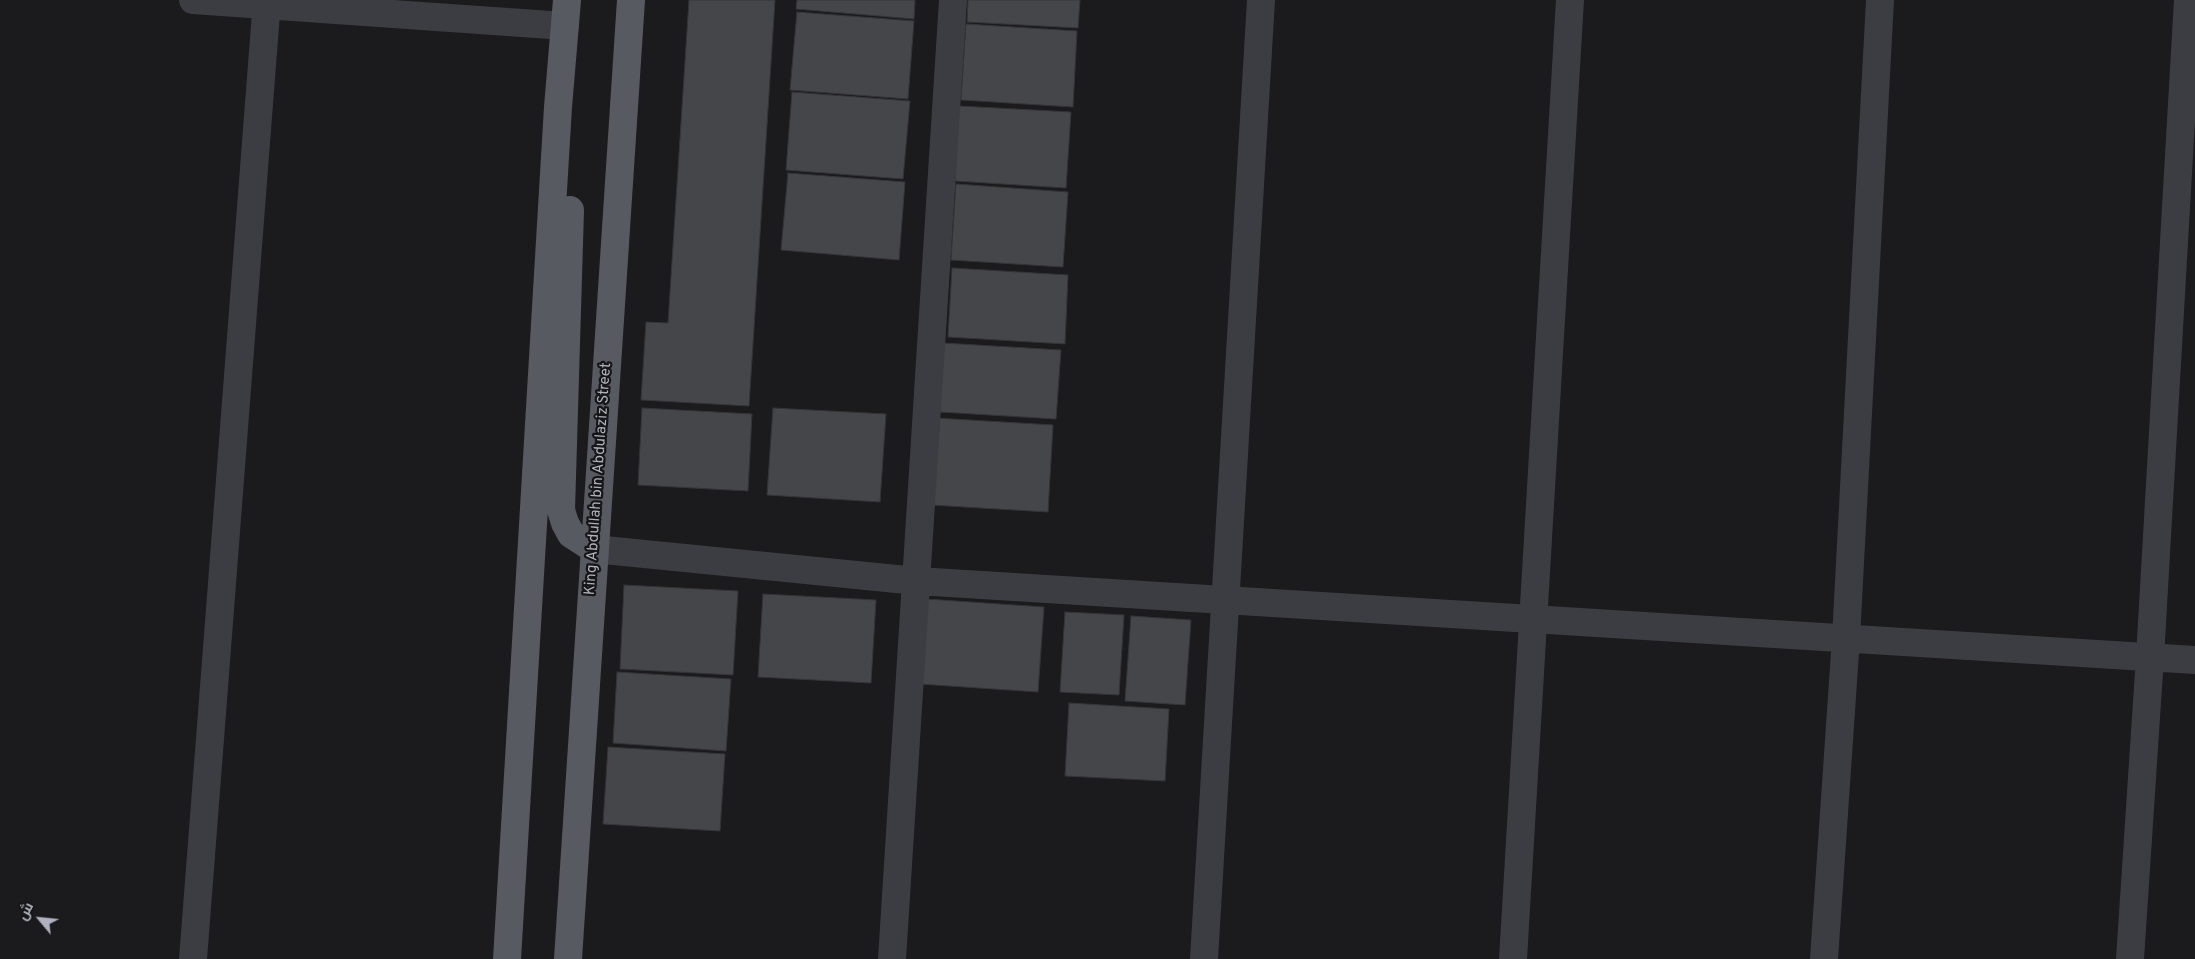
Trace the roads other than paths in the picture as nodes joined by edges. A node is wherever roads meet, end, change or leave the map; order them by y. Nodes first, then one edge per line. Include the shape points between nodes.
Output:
1 (193, 0) edge
2 (630, 0) edge
3 (953, 0) edge
4 (1261, 0) edge
5 (1570, 0) edge
6 (1880, 0) edge
7 (2188, 0) edge
8 (267, 3) edge
9 (566, 13) edge
10 (558, 107) junction
11 (594, 549) junction
12 (917, 581) junction
13 (1225, 600) junction
14 (1532, 619) junction
15 (1846, 638) junction
16 (2150, 657) junction
17 (2195, 660) edge
18 (193, 959) edge
19 (507, 959) edge
20 (568, 959) edge
21 (892, 959) edge
22 (1204, 959) edge
23 (1513, 959) edge
24 (1824, 959) edge
25 (2130, 959) edge

1 - 8 street
2 - 11 main road, King Abdullah bin Abdulaziz Street
3 - 12 street
4 - 13 street
5 - 14 street
6 - 15 street
7 - 16 street
8 - 9 street
8 - 18 street
9 - 10 main road
10 - 11 main road via 570,182 561,510 571,534
10 - 19 main road
11 - 12 street
11 - 20 main road, King Abdullah bin Abdulaziz Street
12 - 13 street
12 - 21 street
13 - 14 street
13 - 22 street
14 - 15 street
14 - 23 street
15 - 16 street
15 - 24 street
16 - 17 street
16 - 25 street

